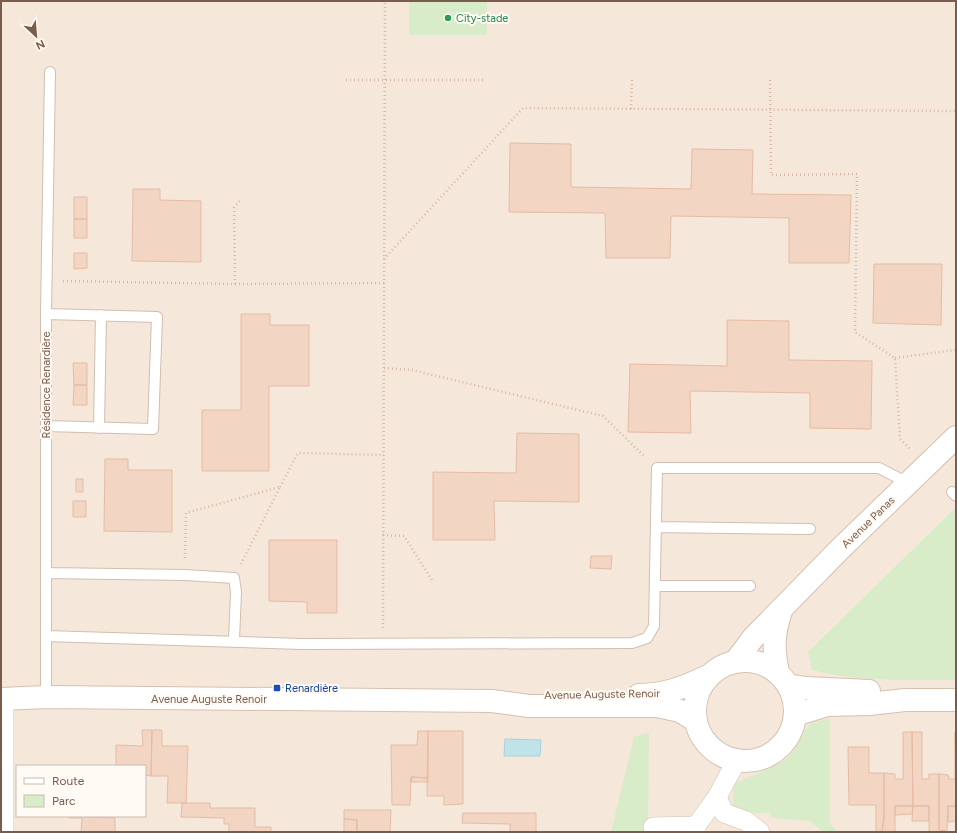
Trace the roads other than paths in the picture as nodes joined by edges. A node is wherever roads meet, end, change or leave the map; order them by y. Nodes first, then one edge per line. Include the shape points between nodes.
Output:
1 (50, 72) dead end
2 (46, 314) junction
3 (101, 315) junction
4 (46, 426) junction
5 (99, 428) junction
6 (956, 437) edge
7 (908, 483) junction
8 (656, 527) junction
9 (810, 530) dead end
10 (46, 574) junction
11 (655, 586) junction
12 (750, 586) dead end
13 (782, 609) junction
14 (46, 636) junction
15 (234, 640) junction
16 (735, 662) junction
17 (708, 676) junction
18 (783, 679) junction
19 (46, 697) junction
20 (2, 698) edge
21 (905, 700) junction
22 (956, 700) edge
23 (492, 701) junction
24 (795, 715) junction
25 (696, 721) junction
26 (737, 760) junction
27 (717, 797) junction
28 (696, 829) edge
29 (4, 832) edge
30 (654, 832) edge
31 (760, 832) edge

1 - 2 lane, Résidence Renardière
2 - 3 lane
2 - 4 lane, Résidence Renardière
3 - 5 lane
3 - 5 lane via 157,317 154,429
4 - 5 lane
4 - 10 lane, Résidence Renardière
6 - 7 main road, Avenue Panas
7 - 8 lane via 879,468 657,468
7 - 13 main road, Avenue Panas
8 - 9 lane
8 - 11 lane
10 - 14 lane, Résidence Renardière
10 - 15 lane via 234,578
11 - 12 lane
11 - 15 lane via 654,626 647,638 632,643 302,644
13 - 16 main road, Avenue Panas via 753,638
13 - 18 main road, Avenue Panas via 773,646
14 - 15 lane
14 - 19 lane, Résidence Renardière
16 - 17 main road via 719,668
16 - 18 main road via 748,661 765,665
17 - 23 main road, Avenue Auguste Renoir via 675,691 656,695 529,694
17 - 25 main road via 695,703
18 - 21 main road via 805,688 872,691
18 - 24 main road via 794,701
19 - 20 main road, Avenue Auguste Renoir
19 - 23 main road, Avenue Auguste Renoir
20 - 29 street
21 - 22 main road
21 - 24 main road via 827,705
23 - 25 main road, Avenue Auguste Renoir via 529,706 657,706 680,711
24 - 26 main road via 785,741 772,753 751,761
25 - 26 main road via 700,733 710,747
26 - 27 street
27 - 28 street
27 - 31 street via 724,813 746,821
28 - 30 street via 654,826

